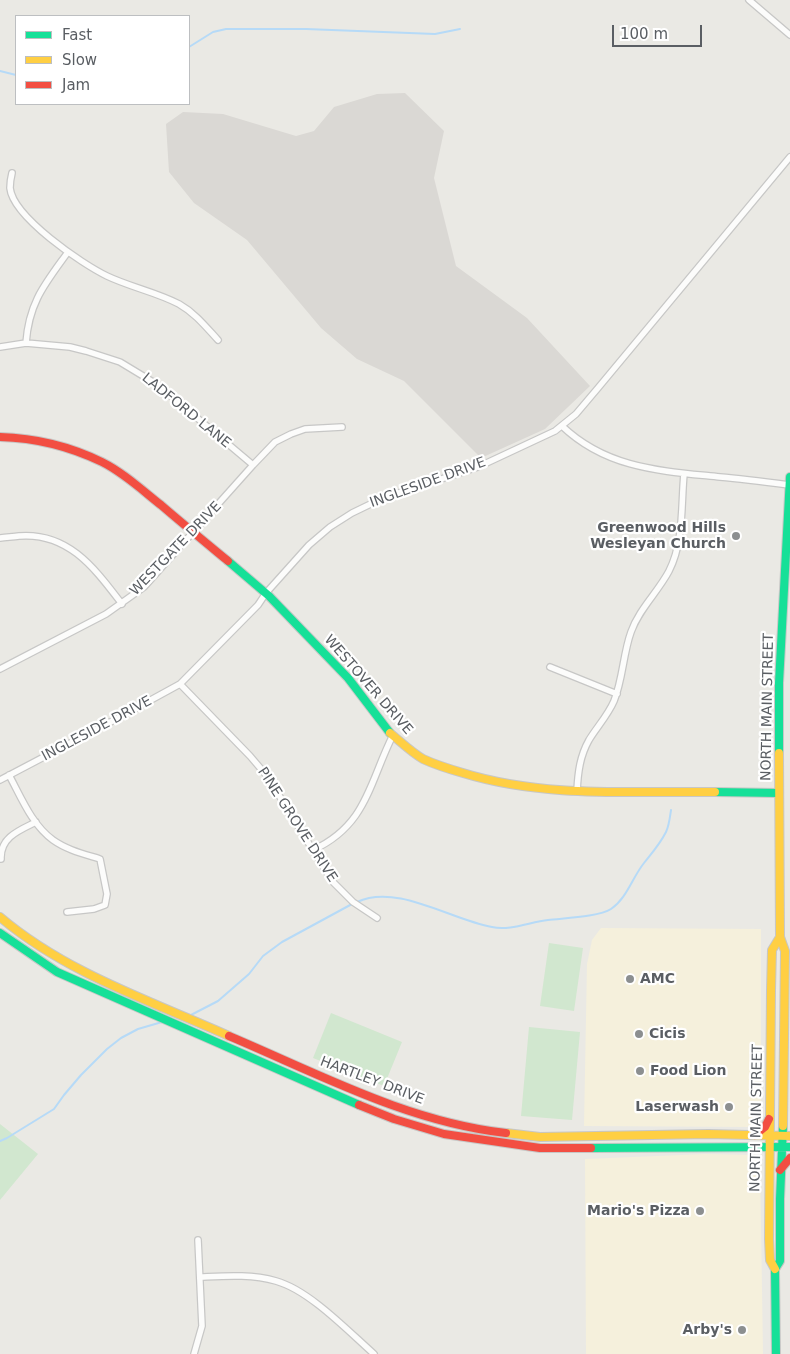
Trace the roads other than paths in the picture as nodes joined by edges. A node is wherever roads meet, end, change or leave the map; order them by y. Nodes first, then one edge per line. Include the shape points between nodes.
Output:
1 (749, 0) edge
2 (790, 35) edge
3 (790, 157) edge
4 (12, 173) dead end
5 (68, 252) junction
6 (218, 340) dead end
7 (26, 343) junction
8 (0, 347) edge
9 (562, 426) junction
10 (342, 427) dead end
11 (0, 437) edge
12 (252, 465) junction
13 (684, 474) junction
14 (790, 482) edge
15 (194, 533) junction
16 (0, 538) edge
17 (266, 593) junction
18 (122, 604) junction
19 (550, 667) dead end
20 (0, 669) edge
21 (180, 684) junction
22 (617, 694) junction
23 (393, 735) junction
24 (9, 776) junction
25 (0, 780) edge
26 (577, 791) junction
27 (779, 793) junction
28 (36, 822) junction
29 (313, 850) junction
30 (1, 859) edge
31 (67, 912) dead end
32 (0, 917) edge
33 (377, 918) dead end
34 (0, 933) edge
35 (780, 937) junction
36 (783, 1101) junction
37 (770, 1116) junction
38 (790, 1121) edge
39 (755, 1135) junction
40 (770, 1135) junction
41 (786, 1135) edge
42 (770, 1146) junction
43 (786, 1147) edge
44 (790, 1158) edge
45 (780, 1170) junction
46 (769, 1239) junction
47 (198, 1240) dead end
48 (780, 1246) junction
49 (775, 1269) junction
50 (200, 1278) junction
51 (194, 1354) edge
52 (374, 1354) edge
53 (776, 1354) edge

1 - 2 street
3 - 9 street, INGLESIDE DRIVE via 576,414
4 - 5 street via 10,188 26,217
5 - 6 street via 106,275 178,304 199,318
5 - 7 street via 36,301 30,315
7 - 8 street, LADFORD LANE
7 - 12 street, LADFORD LANE via 86,351 120,362 158,385
9 - 13 street via 586,445 623,462
9 - 17 street, INGLESIDE DRIVE via 478,467 383,498 352,513 309,545
10 - 12 street, WESTGATE DRIVE via 305,429 291,434 276,442
11 - 15 street, WESTOVER DRIVE via 44,441 104,463 131,480
12 - 15 street, WESTGATE DRIVE
13 - 14 street
13 - 22 street via 680,530 673,560 664,580 633,626
14 - 27 street, NORTH MAIN STREET via 779,683
15 - 17 street, WESTOVER DRIVE
15 - 18 street, WESTGATE DRIVE via 144,587
16 - 18 street via 40,536 63,544 87,561
17 - 21 street, INGLESIDE DRIVE
17 - 23 street, WESTOVER DRIVE via 348,678
18 - 20 street, WESTGATE DRIVE
19 - 22 street
21 - 24 street, INGLESIDE DRIVE
21 - 29 street, PINE GROVE DRIVE via 267,776
22 - 26 street via 583,752
23 - 26 street, WESTOVER DRIVE via 422,758 459,773 521,787
23 - 29 street via 354,818 336,837
24 - 25 street, INGLESIDE DRIVE
24 - 28 street
26 - 27 street, WESTOVER DRIVE
27 - 35 street, NORTH MAIN STREET
28 - 30 street via 7,838 1,848
28 - 31 street via 53,840 71,850 100,859 107,894 105,905
29 - 33 street, PINE GROVE DRIVE via 338,888
32 - 39 street, HARTLEY DRIVE via 83,972 389,1104 447,1122 540,1137
34 - 42 street, HARTLEY DRIVE via 57,972 386,1116 444,1134 540,1148
35 - 36 street, NORTH MAIN STREET via 785,951
35 - 37 street, NORTH MAIN STREET via 772,950
36 - 38 street
36 - 41 street, NORTH MAIN STREET
37 - 39 street
37 - 40 street, NORTH MAIN STREET
39 - 40 street, HARTLEY DRIVE
40 - 41 street, HARTLEY DRIVE
40 - 42 street, NORTH MAIN STREET
41 - 43 street, NORTH MAIN STREET
42 - 43 street, HARTLEY DRIVE
42 - 46 street, NORTH MAIN STREET
43 - 45 street, NORTH MAIN STREET
44 - 45 street
45 - 48 street, NORTH MAIN STREET
46 - 48 street
46 - 49 street, NORTH MAIN STREET via 770,1260
47 - 50 street
48 - 49 street, NORTH MAIN STREET via 780,1261
49 - 53 street, NORTH MAIN STREET
50 - 51 street via 202,1326
50 - 52 street via 243,1276 283,1283 302,1293

